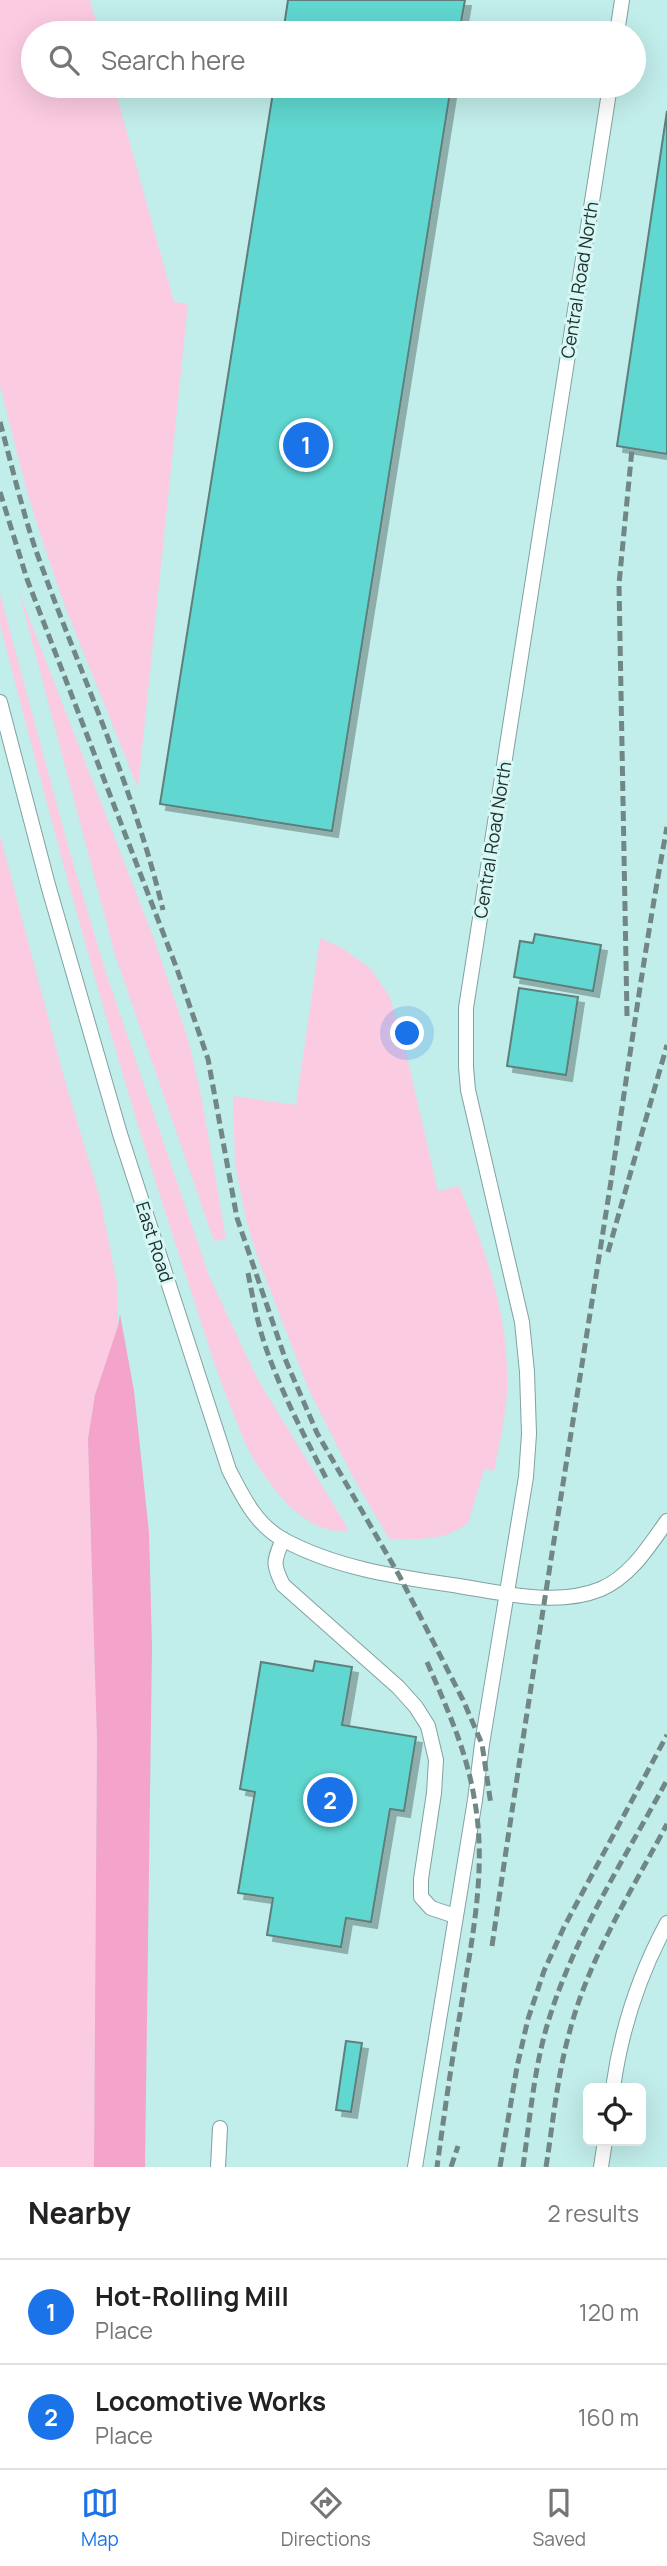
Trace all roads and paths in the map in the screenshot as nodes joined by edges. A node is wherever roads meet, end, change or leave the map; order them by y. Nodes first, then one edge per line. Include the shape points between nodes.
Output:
1 (622, 0) edge
2 (619, 21) edge
3 (608, 98) edge
4 (0, 702) edge
5 (667, 1521) edge
6 (283, 1539) junction
7 (508, 1594) junction
8 (455, 1916) junction
9 (667, 1923) edge
10 (613, 2083) edge
11 (219, 2128) dead end
12 (604, 2146) edge
13 (218, 2167) edge
14 (415, 2167) edge
15 (601, 2167) edge

1 - 2 lane
3 - 7 lane, Central Road North via 467,1008 468,1090 522,1322 527,1372 526,1478
4 - 6 lane, East Road via 120,1134 229,1470 248,1507
5 - 7 lane, East Road via 639,1560 602,1588 558,1597
6 - 7 lane, East Road via 351,1567
6 - 8 lane via 274,1561 283,1585 398,1687 428,1726 436,1760 421,1897 431,1908
7 - 8 lane, Central Road North
8 - 14 lane, Central Road North
9 - 10 lane via 626,2019
11 - 13 lane
12 - 15 lane

